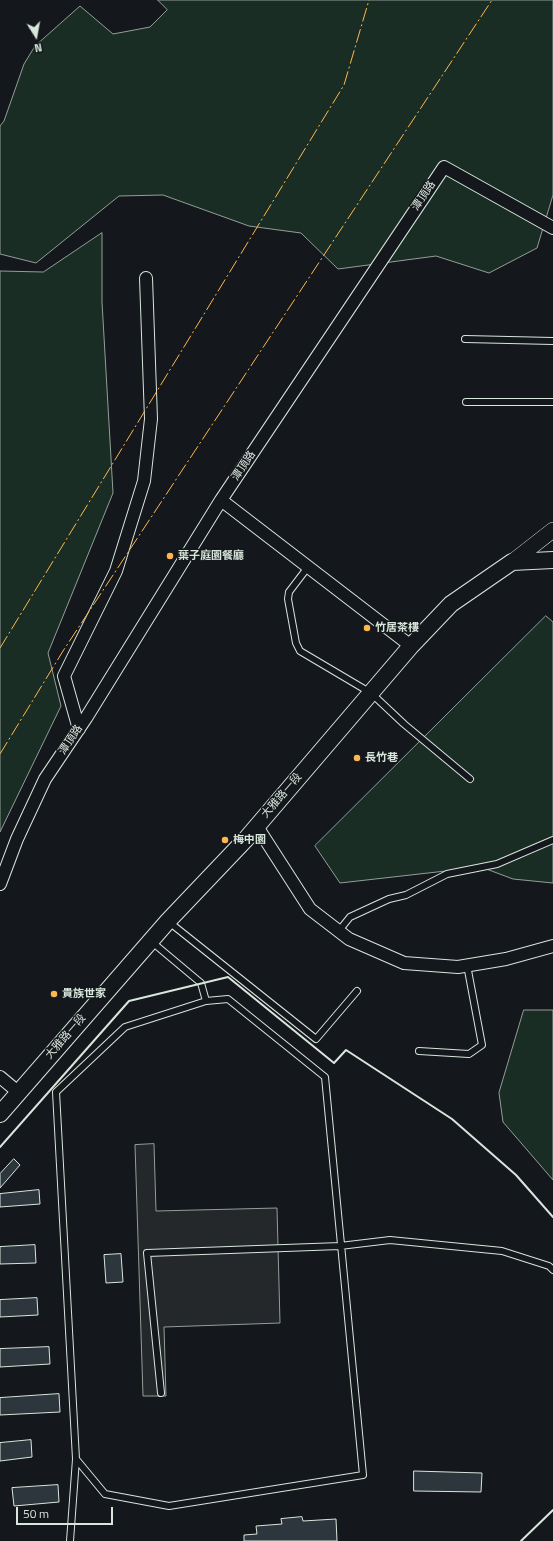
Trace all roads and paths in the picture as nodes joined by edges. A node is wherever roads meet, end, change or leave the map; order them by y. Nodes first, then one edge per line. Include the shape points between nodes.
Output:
1 (553, 228) edge
2 (146, 278) dead end
3 (464, 339) dead end
4 (553, 341) edge
5 (466, 402) dead end
6 (553, 402) edge
7 (221, 500) junction
8 (553, 530) edge
9 (553, 560) edge
10 (512, 562) junction
11 (308, 567) junction
12 (411, 646) junction
13 (371, 692) junction
14 (79, 730) junction
15 (470, 779) dead end
16 (256, 825) junction
17 (553, 840) edge
18 (0, 884) edge
19 (168, 921) junction
20 (338, 932) junction
21 (150, 941) junction
22 (553, 946) edge
23 (467, 965) junction
24 (357, 991) dead end
25 (206, 1001) junction
26 (419, 1051) dead end
27 (0, 1077) edge
28 (18, 1092) junction
29 (0, 1114) edge
30 (340, 1246) junction
31 (553, 1270) edge
32 (161, 1393) dead end
33 (76, 1459) junction
34 (70, 1541) edge

1 - 7 street, 潭頂路 via 444,167
2 - 14 street via 151,419 144,482 116,571 64,676
3 - 4 lane
5 - 6 lane
7 - 11 street
7 - 14 street, 潭頂路
8 - 10 street
9 - 10 main road
10 - 12 main road, 大雅路一段 via 451,604
11 - 12 street
11 - 13 lane via 290,592 288,599 296,643 300,651
12 - 13 main road, 大雅路一段
13 - 15 lane via 404,724
13 - 16 main road, 大雅路一段
14 - 18 street, 潭頂路 via 45,779 17,839
16 - 19 main road, 大雅路一段 via 246,839
16 - 20 street via 310,909
17 - 20 lane via 497,864 447,874 406,895 389,899 350,917
19 - 21 main road, 大雅路一段
19 - 24 lane via 316,1039
20 - 23 street via 404,964 458,967
21 - 25 lane via 201,983
21 - 28 main road, 大雅路一段
22 - 23 street via 506,959
23 - 26 lane via 482,1045 469,1054
25 - 30 lane via 228,999 325,1077
25 - 33 lane via 125,1027 56,1092
27 - 28 street
28 - 29 main road, 大雅路一段
30 - 31 lane via 390,1240 502,1251 549,1266
30 - 32 lane via 147,1254
30 - 33 lane via 363,1475 169,1506 105,1494
33 - 34 lane

